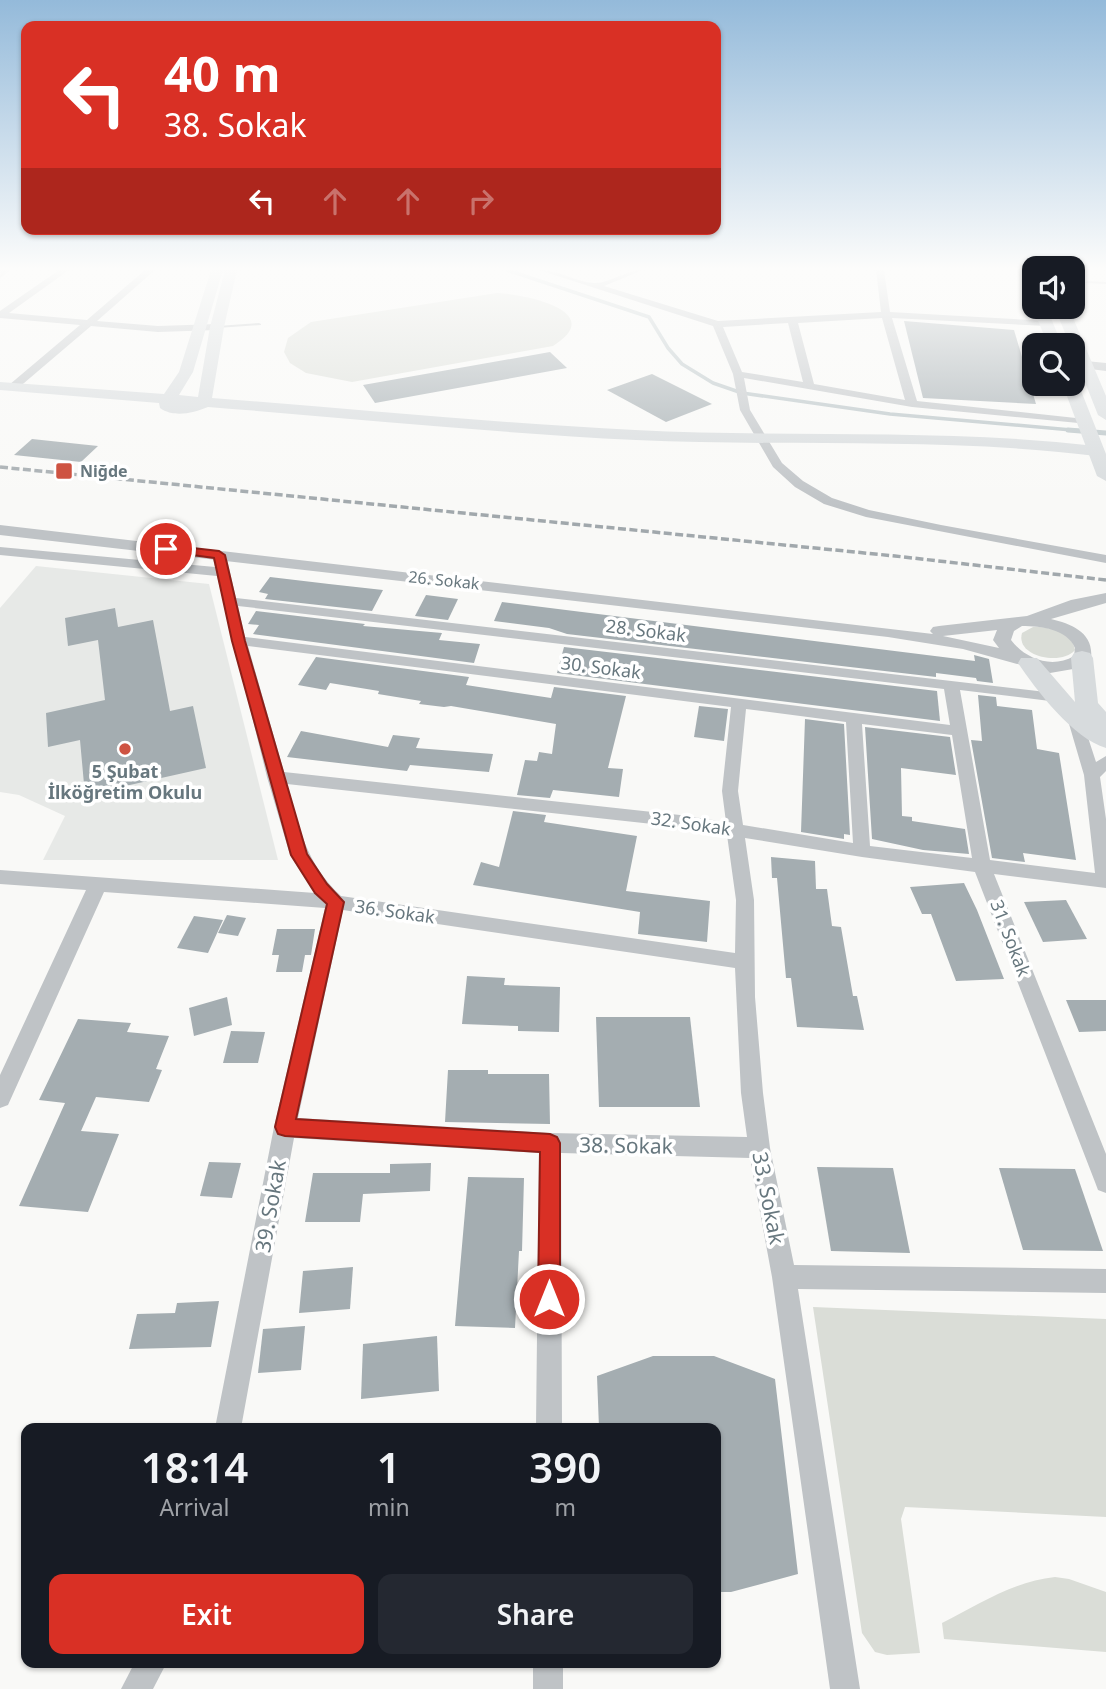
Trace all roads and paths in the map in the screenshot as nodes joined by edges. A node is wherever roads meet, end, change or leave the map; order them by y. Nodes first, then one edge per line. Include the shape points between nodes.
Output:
1 (56, 349) edge
2 (193, 349) edge
3 (213, 349) edge
4 (727, 349) edge
5 (800, 349) edge
6 (896, 349) edge
7 (1079, 349) edge
8 (1086, 365) junction
9 (1106, 367) edge
10 (737, 374) junction
11 (809, 386) junction
12 (4, 389) edge
13 (1075, 396) edge
14 (204, 403) junction
15 (912, 404) junction
16 (173, 405) junction
17 (1106, 415) edge
18 (1085, 422) junction
19 (761, 438) junction
20 (1096, 451) junction
21 (1106, 476) edge
22 (0, 530) edge
23 (0, 551) edge
24 (219, 555) junction
25 (1106, 559) edge
26 (222, 572) junction
27 (1106, 598) edge
28 (229, 601) junction
29 (1020, 622) junction
30 (888, 632) junction
31 (239, 641) junction
32 (1082, 650) junction
33 (1024, 660) junction
34 (951, 684) junction
35 (1058, 697) junction
36 (739, 704) junction
37 (1075, 717) junction
38 (853, 718) junction
39 (1106, 726) edge
40 (959, 731) junction
41 (1106, 740) edge
42 (1106, 762) edge
43 (1092, 775) junction
44 (275, 777) junction
45 (733, 828) junction
46 (862, 851) junction
47 (982, 866) junction
48 (0, 877) edge
49 (1106, 881) edge
50 (98, 885) junction
51 (336, 902) junction
52 (746, 962) junction
53 (0, 1098) edge
54 (285, 1127) junction
55 (550, 1143) junction
56 (759, 1148) junction
57 (1106, 1182) edge
58 (783, 1277) junction
59 (1106, 1281) edge
60 (229, 1423) edge
61 (549, 1423) edge
62 (148, 1668) edge
63 (548, 1668) edge
64 (136, 1689) edge
65 (548, 1689) edge
66 (845, 1689) edge

1 - 12 street
2 - 16 main road
3 - 14 main road
4 - 10 street
5 - 11 street
6 - 15 street
7 - 8 main road
8 - 9 street
8 - 17 main road
10 - 11 street
10 - 19 street via 743,401
11 - 15 street
12 - 16 main road
13 - 18 main road
14 - 16 main road
14 - 19 main road via 579,431
15 - 18 street
16 - 19 main road via 623,446 727,446
18 - 20 main road
19 - 20 main road via 935,439
19 - 25 street via 777,465 828,501 941,529
20 - 21 main road
22 - 24 street, 26. Sokak
23 - 26 street
24 - 26 street
24 - 30 street, 26. Sokak
26 - 28 street
27 - 29 street, 26. Sokak
27 - 32 street, 26. Sokak via 1086,613
28 - 31 street
28 - 34 street, 28. Sokak
29 - 30 street, 26. Sokak via 965,630
29 - 32 street via 1059,626
29 - 33 street via 1002,634 1002,640
30 - 33 street, 26. Sokak
31 - 36 street, 30. Sokak
31 - 44 street
32 - 33 street, 26. Sokak via 1065,667
32 - 39 main road via 1087,705
33 - 35 main road
34 - 35 street, 28. Sokak
34 - 40 street, 31. Sokak
35 - 37 main road
36 - 38 street, 30. Sokak
36 - 45 street, 33. Sokak via 730,791
37 - 41 main road
37 - 43 street
38 - 40 street, 30. Sokak
38 - 46 street
40 - 47 street, 31. Sokak
42 - 43 street
43 - 49 street
44 - 45 street, 32. Sokak
44 - 51 street via 299,855
45 - 46 street, 32. Sokak
45 - 52 street, 33. Sokak via 745,900
46 - 47 street, 32. Sokak
47 - 49 street, 32. Sokak
47 - 57 street, 31. Sokak
48 - 50 street, 36. Sokak
50 - 51 street, 36. Sokak
50 - 53 street
51 - 52 street, 36. Sokak
51 - 54 street, 39. Sokak
52 - 56 street, 33. Sokak via 747,1037
54 - 55 street, 38. Sokak
54 - 60 street, 39. Sokak
55 - 56 street, 38. Sokak
55 - 61 street
56 - 58 street, 33. Sokak
58 - 59 street
58 - 66 street, 33. Sokak
62 - 64 street
63 - 65 street

